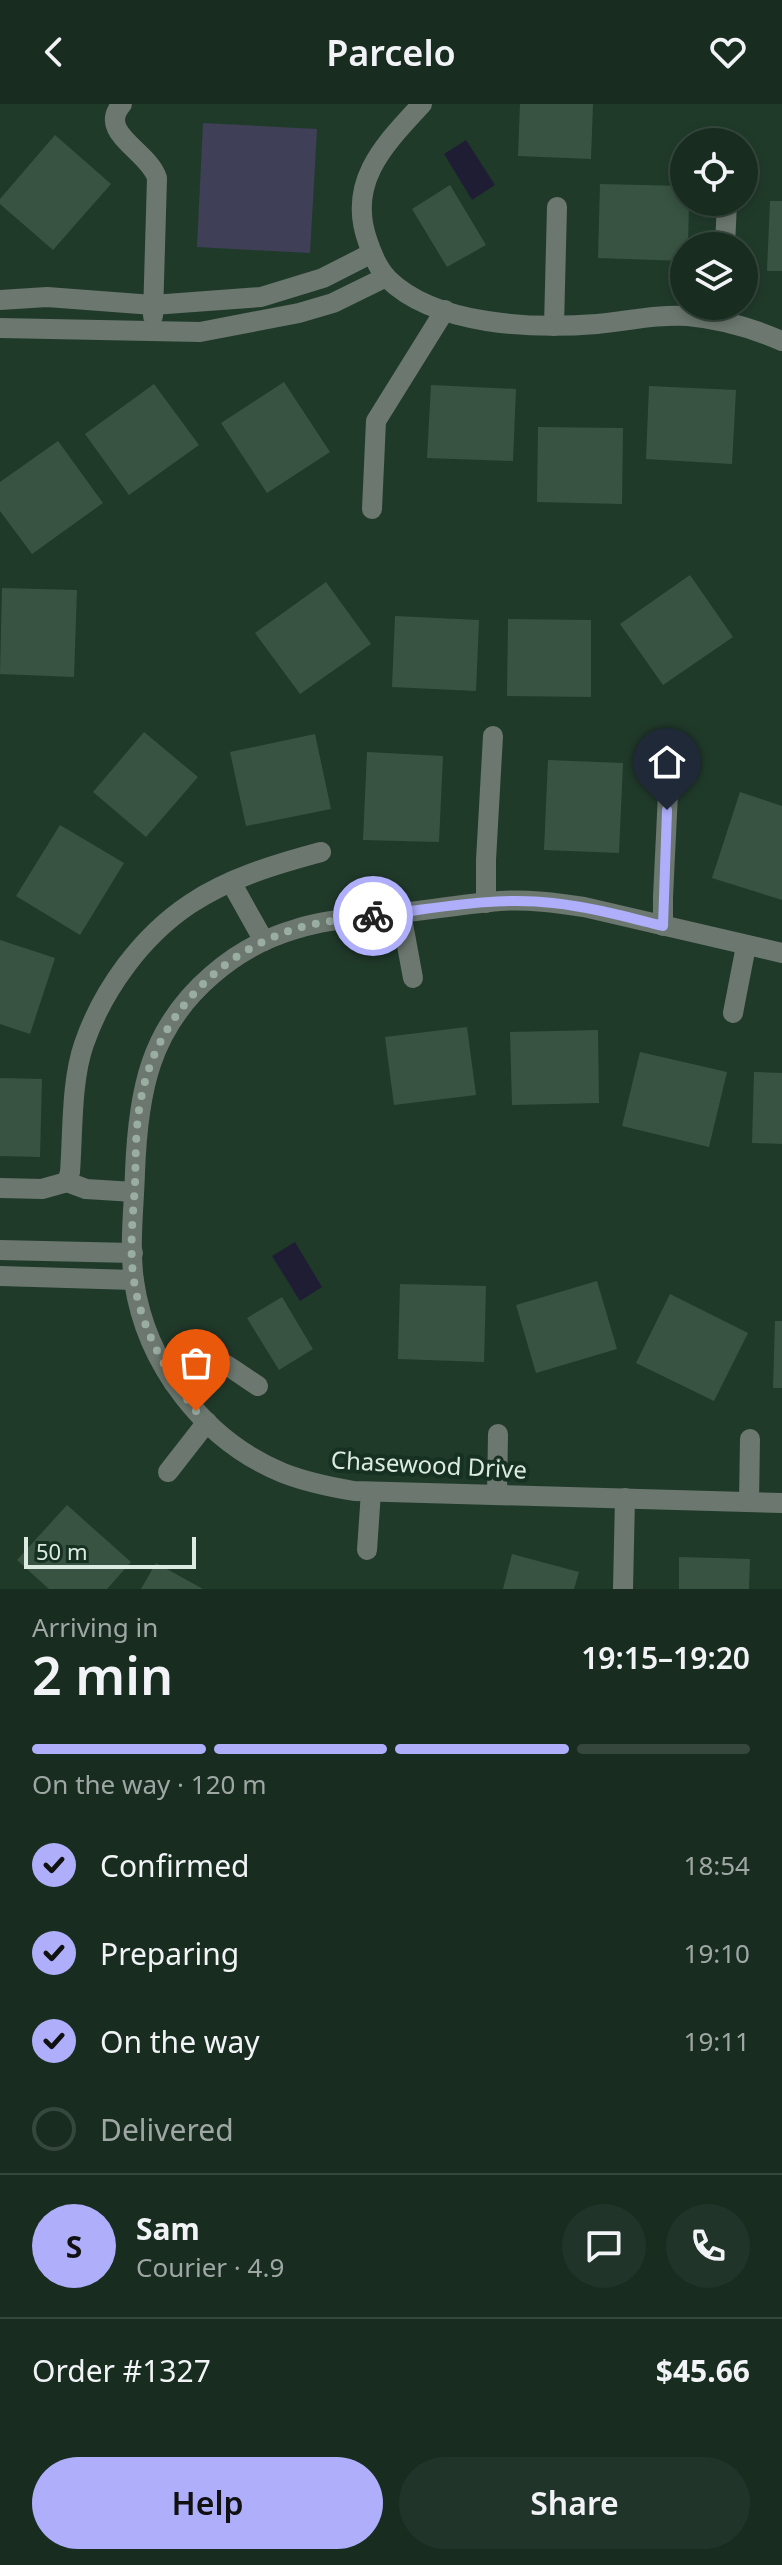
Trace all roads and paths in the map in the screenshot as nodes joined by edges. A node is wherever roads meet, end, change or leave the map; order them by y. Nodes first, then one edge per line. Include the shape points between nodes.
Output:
1 (122, 104) edge
2 (422, 104) edge
3 (557, 207) dead end
4 (372, 253) junction
5 (386, 277) junction
6 (0, 300) edge
7 (153, 305) junction
8 (445, 310) junction
9 (670, 316) edge
10 (736, 320) edge
11 (554, 326) junction
12 (0, 328) edge
13 (152, 332) junction
14 (782, 341) edge
15 (372, 509) dead end
16 (493, 736) dead end
17 (670, 752) dead end
18 (321, 852) dead end
19 (231, 882) junction
20 (486, 903) junction
21 (401, 913) junction
22 (663, 926) junction
23 (264, 941) junction
24 (746, 946) junction
25 (782, 953) edge
26 (413, 978) dead end
27 (733, 1013) dead end
28 (67, 1182) junction
29 (0, 1188) edge
30 (134, 1192) junction
31 (0, 1250) edge
32 (133, 1253) junction
33 (0, 1276) edge
34 (134, 1280) junction
35 (173, 1382) junction
36 (258, 1386) dead end
37 (207, 1422) junction
38 (498, 1434) dead end
39 (750, 1439) dead end
40 (168, 1472) dead end
41 (371, 1492) junction
42 (497, 1495) junction
43 (625, 1498) junction
44 (749, 1502) junction
45 (782, 1503) edge
46 (367, 1550) dead end
47 (623, 1589) edge

1 - 7 street via 114,122 119,135 154,167 157,178
2 - 4 street via 370,168 362,220
3 - 11 street
4 - 5 street
4 - 7 street via 323,278 261,297
5 - 8 street via 420,302
5 - 13 street via 299,313 200,332
6 - 7 street via 47,297
7 - 13 street
8 - 11 street
8 - 15 street via 376,421
9 - 11 street
10 - 14 street
12 - 13 street
16 - 20 street
17 - 22 street
18 - 19 street
19 - 23 street
19 - 28 street via 189,904 152,936 118,976 100,1008 78,1074
20 - 21 street, Chasewood Drive
20 - 22 street, Chasewood Drive via 552,902
21 - 23 street, Chasewood Drive via 330,921
21 - 26 street
22 - 24 street, Chasewood Drive
23 - 30 street, Chasewood Drive via 211,976 167,1029 142,1093
24 - 25 street, Chasewood Drive
24 - 27 street
28 - 29 street via 42,1189
28 - 30 street via 86,1189
30 - 32 street, Chasewood Drive
31 - 32 street
32 - 34 street, Chasewood Drive
33 - 34 street
34 - 35 street, Chasewood Drive via 149,1334
35 - 36 street via 205,1360 218,1361
35 - 37 street, Chasewood Drive
37 - 40 street
37 - 41 street, Chasewood Drive via 251,1457 284,1473 318,1485
38 - 42 street
39 - 44 street
41 - 42 street, Chasewood Drive
41 - 46 street
42 - 43 street, Chasewood Drive
43 - 44 street, Chasewood Drive
43 - 47 street
44 - 45 street, Chasewood Drive

